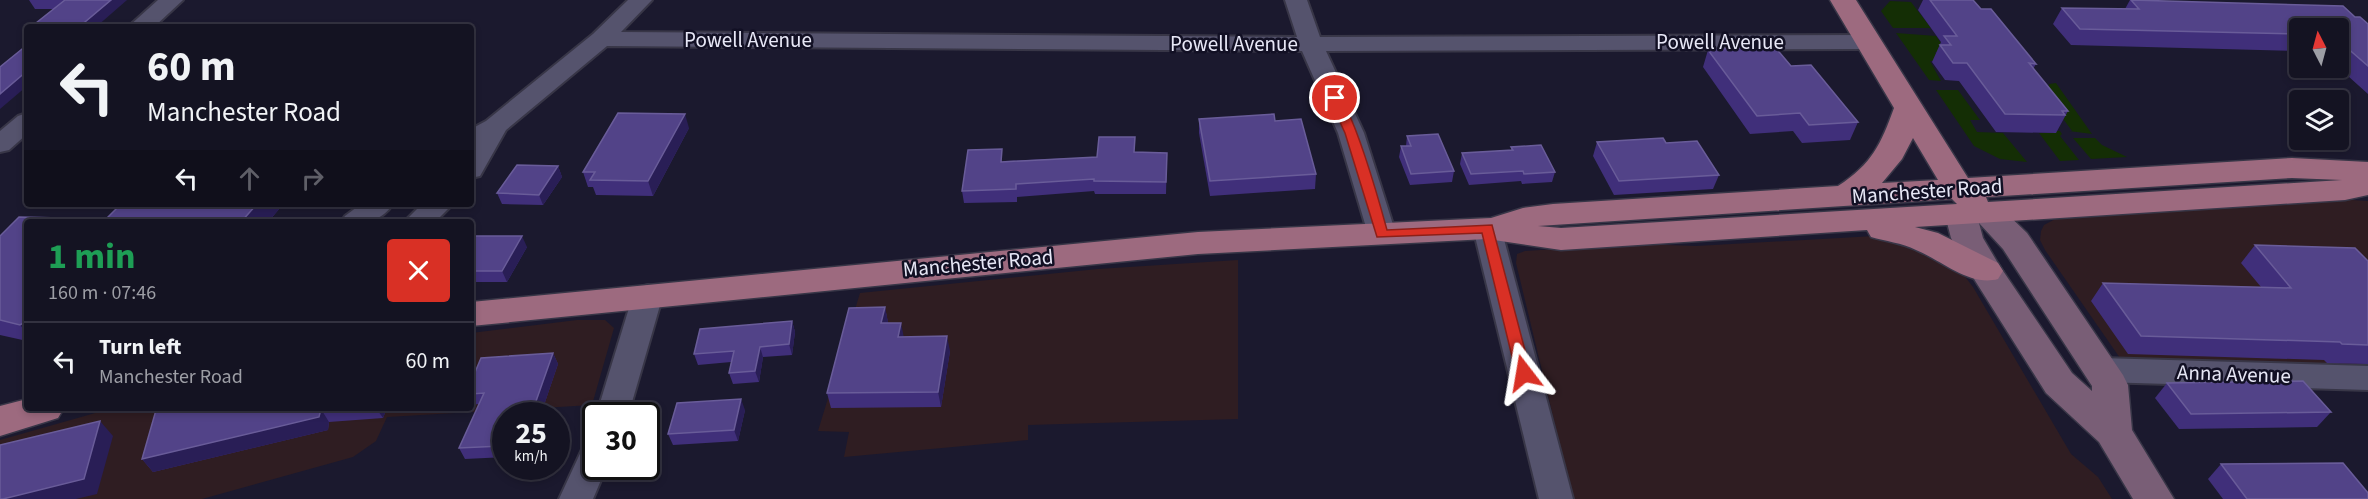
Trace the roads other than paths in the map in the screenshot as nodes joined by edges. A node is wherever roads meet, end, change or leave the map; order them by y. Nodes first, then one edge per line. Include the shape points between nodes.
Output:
1 (172, 0) edge
2 (641, 0) edge
3 (1296, 0) edge
4 (1843, 0) edge
5 (144, 24) edge
6 (601, 39) junction
7 (1867, 42) junction
8 (1311, 44) junction
9 (1909, 107) junction
10 (24, 124) edge
11 (495, 126) junction
12 (474, 138) edge
13 (0, 144) edge
14 (474, 164) edge
15 (2368, 172) edge
16 (2368, 186) edge
17 (1969, 206) junction
18 (375, 207) edge
19 (436, 207) edge
20 (1845, 209) junction
21 (359, 219) edge
22 (422, 219) edge
23 (1487, 228) junction
24 (1382, 234) junction
25 (1986, 271) junction
26 (648, 295) junction
27 (474, 314) edge
28 (2101, 370) junction
29 (2368, 378) edge
30 (616, 402) edge
31 (35, 411) edge
32 (0, 421) edge
33 (2113, 432) junction
34 (584, 480) edge
35 (576, 499) edge
36 (1556, 499) edge
37 (2154, 499) edge

1 - 5 street
2 - 6 street
3 - 8 street
4 - 7 main road
6 - 8 street, Powell Avenue
6 - 11 street
7 - 8 street, Powell Avenue
7 - 9 main road
8 - 24 street via 1351,133
9 - 17 main road
9 - 20 main road via 1881,169
10 - 13 street
11 - 12 street
11 - 14 street
15 - 17 main road, Manchester Road via 2292,168
16 - 17 main road, Manchester Road
17 - 20 main road, Manchester Road
17 - 25 main road via 1967,238
17 - 28 main road via 2015,241
18 - 21 street
19 - 22 street
20 - 23 main road, Manchester Road via 1561,239
20 - 25 main road via 1883,229 1926,241
23 - 24 main road, Manchester Road
23 - 36 street
24 - 26 main road, Manchester Road via 1163,246
25 - 33 main road via 2059,383
26 - 27 main road, Manchester Road
26 - 30 street
28 - 29 street, Anna Avenue
28 - 33 main road via 2110,385
31 - 32 main road
33 - 37 main road
34 - 35 street

